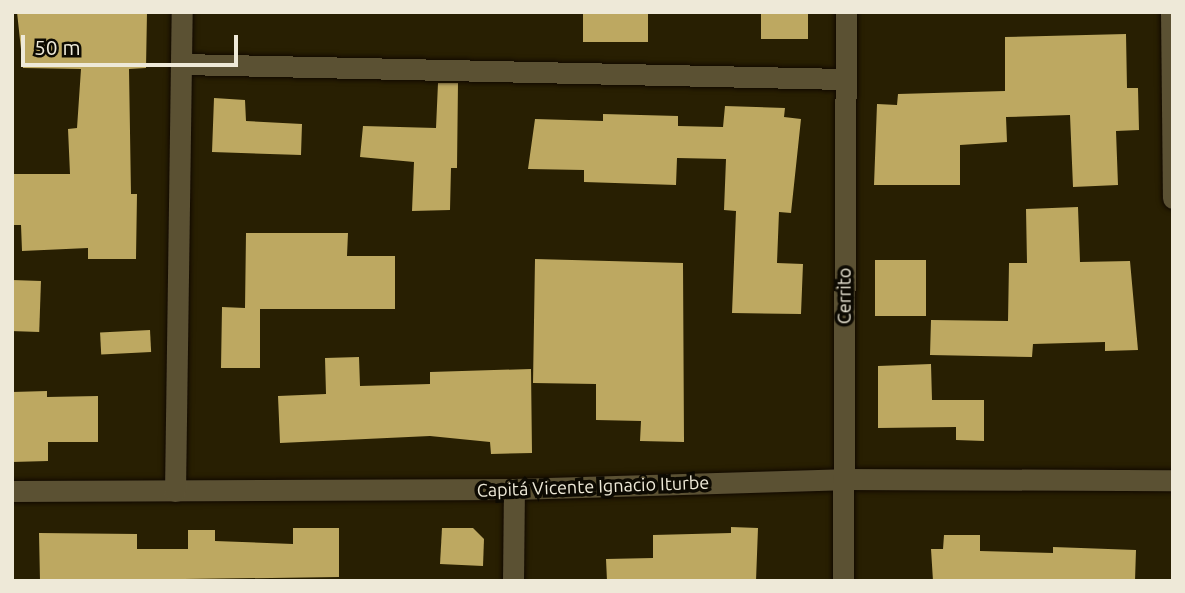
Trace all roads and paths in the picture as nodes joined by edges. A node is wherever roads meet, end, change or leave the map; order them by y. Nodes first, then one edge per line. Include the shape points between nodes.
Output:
1 (182, 12) edge
2 (846, 12) edge
3 (1171, 12) edge
4 (182, 64) junction
5 (844, 79) junction
6 (1173, 198) edge
7 (843, 479) junction
8 (1173, 480) edge
9 (514, 489) junction
10 (12, 491) edge
11 (175, 491) junction
12 (513, 581) edge
13 (843, 581) edge

1 - 4 street
2 - 5 street, Cerrito
3 - 6 street
4 - 5 street
4 - 11 street
5 - 7 street, Cerrito
7 - 8 street, Capitá Vicente Ignacio Iturbe
7 - 9 street, Capitá Vicente Ignacio Iturbe
7 - 13 street, Cerrito
9 - 11 street, Capitá Vicente Ignacio Iturbe
9 - 12 street
10 - 11 street, Capitá Vicente Ignacio Iturbe

